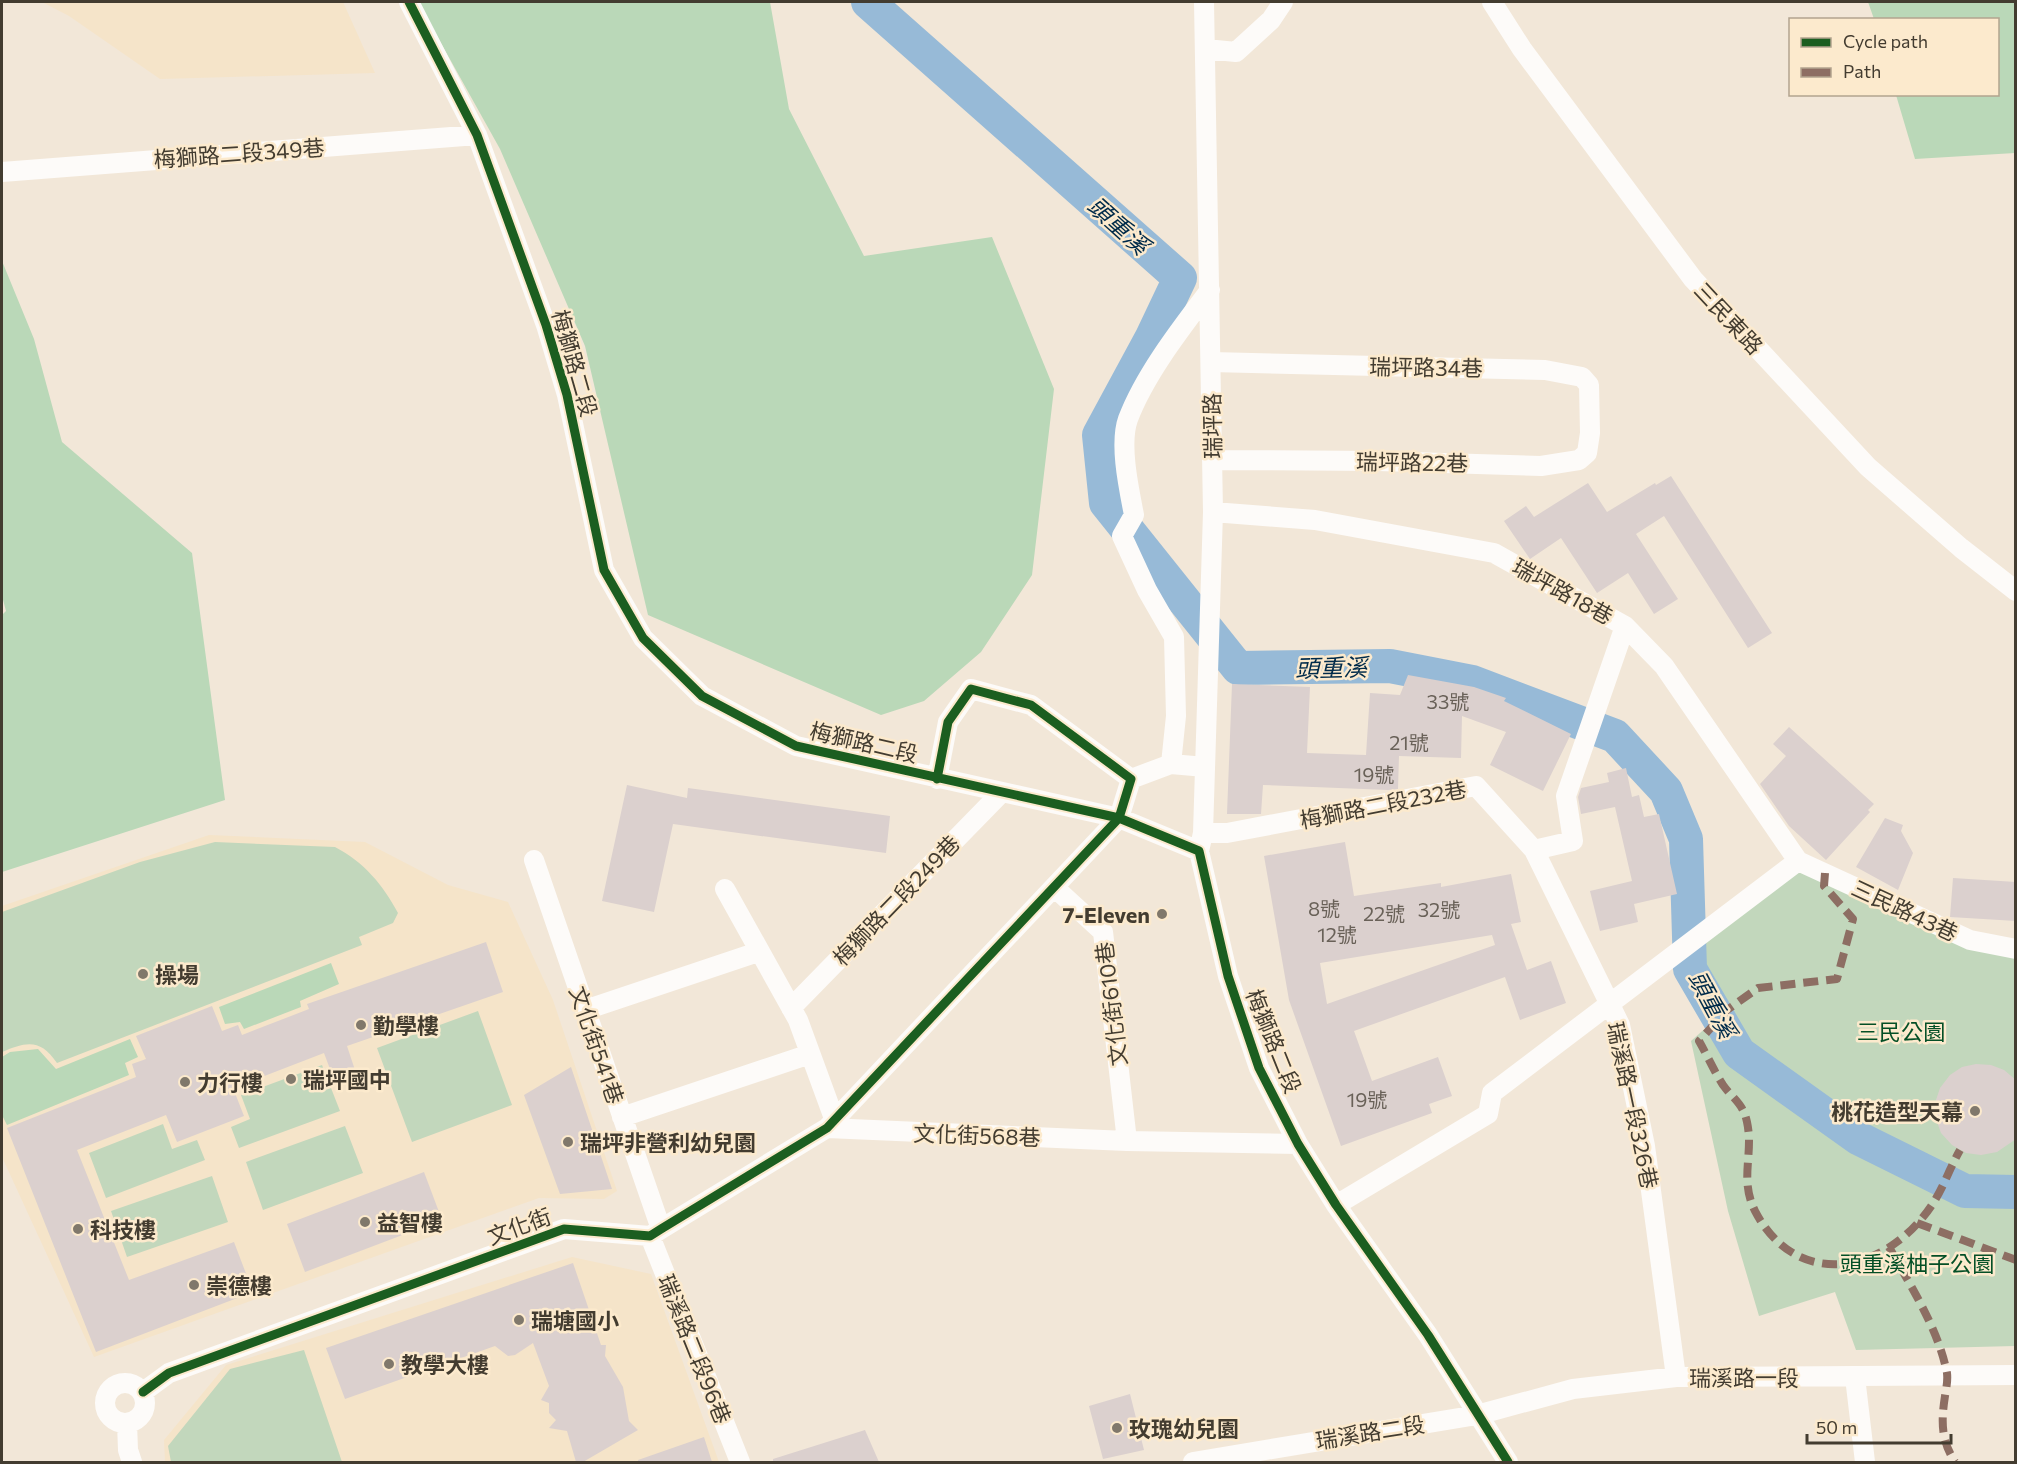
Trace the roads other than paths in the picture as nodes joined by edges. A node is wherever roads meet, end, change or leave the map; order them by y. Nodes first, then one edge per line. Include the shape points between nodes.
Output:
1 (409, 2) edge
2 (1204, 2) edge
3 (1283, 2) edge
4 (1492, 2) edge
5 (1206, 49) junction
6 (477, 135) junction
7 (2, 172) edge
8 (1210, 290) junction
9 (1211, 362) junction
10 (1590, 433) joint
11 (1213, 460) junction
12 (1214, 512) junction
13 (2016, 591) edge
14 (1625, 626) junction
15 (1171, 764) junction
16 (1205, 766) junction
17 (937, 779) junction
18 (1131, 779) junction
19 (1001, 793) junction
20 (1119, 818) junction
21 (1201, 842) junction
22 (1534, 850) junction
23 (534, 860) dead end
24 (1798, 861) junction
25 (725, 888) dead end
26 (1055, 888) junction
27 (2016, 949) edge
28 (758, 952) junction
29 (1610, 1004) junction
30 (791, 1008) junction
31 (585, 1010) junction
32 (810, 1054) junction
33 (622, 1117) junction
34 (831, 1125) junction
35 (1126, 1141) junction
36 (1298, 1144) junction
37 (1336, 1205) junction
38 (656, 1233) junction
39 (2016, 1376) edge
40 (1676, 1377) junction
41 (1855, 1377) junction
42 (143, 1392) junction
43 (1477, 1415) junction
44 (127, 1423) junction
45 (1214, 1460) edge
46 (132, 1462) edge
47 (740, 1462) edge
48 (1193, 1462) edge
49 (1509, 1462) edge
50 (1865, 1462) edge

1 - 6 street, 梅獅路二段
2 - 5 street, 瑞坪路
3 - 5 street via 1271,20 1236,52
4 - 13 street, 三民東路 via 1522,49 1693,279 1868,467
5 - 8 street, 瑞坪路
6 - 7 street, 梅獅路二段349巷
6 - 17 street, 梅獅路二段 via 546,325 567,395 604,570 643,638 702,696 796,746
8 - 9 street, 瑞坪路
8 - 15 street via 1167,347 1128,420 1125,470 1134,515 1122,536 1174,637 1176,716
9 - 10 street, 瑞坪路34巷 via 1554,372 1582,377 1589,385
9 - 11 street, 瑞坪路
10 - 11 street, 瑞坪路22巷 via 1587,453 1579,460 1541,466 1378,460
11 - 12 street, 瑞坪路
12 - 14 street, 瑞坪路18巷 via 1315,520 1494,553
12 - 16 street, 瑞坪路
14 - 22 street via 1566,796 1573,841
14 - 24 street, 瑞坪路18巷 via 1664,666
15 - 16 street
15 - 18 street
16 - 21 street, 瑞坪路
17 - 18 street via 948,722 971,689 1031,705
17 - 19 street, 梅獅路二段
18 - 20 street
19 - 20 street, 梅獅路二段
19 - 30 street, 梅獅路二段249巷
20 - 21 street, 梅獅路二段
20 - 26 street
21 - 22 street, 梅獅路二段232巷 via 1227,833 1476,786
21 - 36 street, 梅獅路二段 via 1228,976 1255,1058
22 - 29 street, 瑞溪路一段326巷
23 - 31 street, 文化街541巷
24 - 27 street, 三民路43巷 via 1970,940
24 - 29 street
25 - 28 street
26 - 34 street
26 - 35 street, 文化街610巷 via 1103,932
28 - 30 street
28 - 31 street
29 - 37 street via 1492,1093 1488,1114
29 - 40 street, 瑞溪路一段326巷 via 1620,1025 1645,1146
30 - 32 street
31 - 33 street, 文化街541巷
32 - 33 street
32 - 34 street
33 - 38 street, 文化街541巷
34 - 35 street, 文化街568巷
34 - 38 street
35 - 36 street, 文化街568巷
36 - 37 street, 梅獅路二段
37 - 43 street, 梅獅路二段 via 1428,1335
38 - 42 street, 文化街 via 564,1229 170,1373
38 - 47 street, 瑞溪路二段96巷
39 - 41 street, 瑞溪路一段
40 - 41 street, 瑞溪路一段
40 - 43 street, 瑞溪路一段 via 1573,1389
41 - 50 street
42 - 44 street via 144,1412
42 - 44 street via 126,1382 113,1386 105,1396 106,1410 114,1420
43 - 45 street, 瑞溪路二段
43 - 49 street, 梅獅路二段
44 - 46 street
45 - 48 street, 瑞溪路二段

